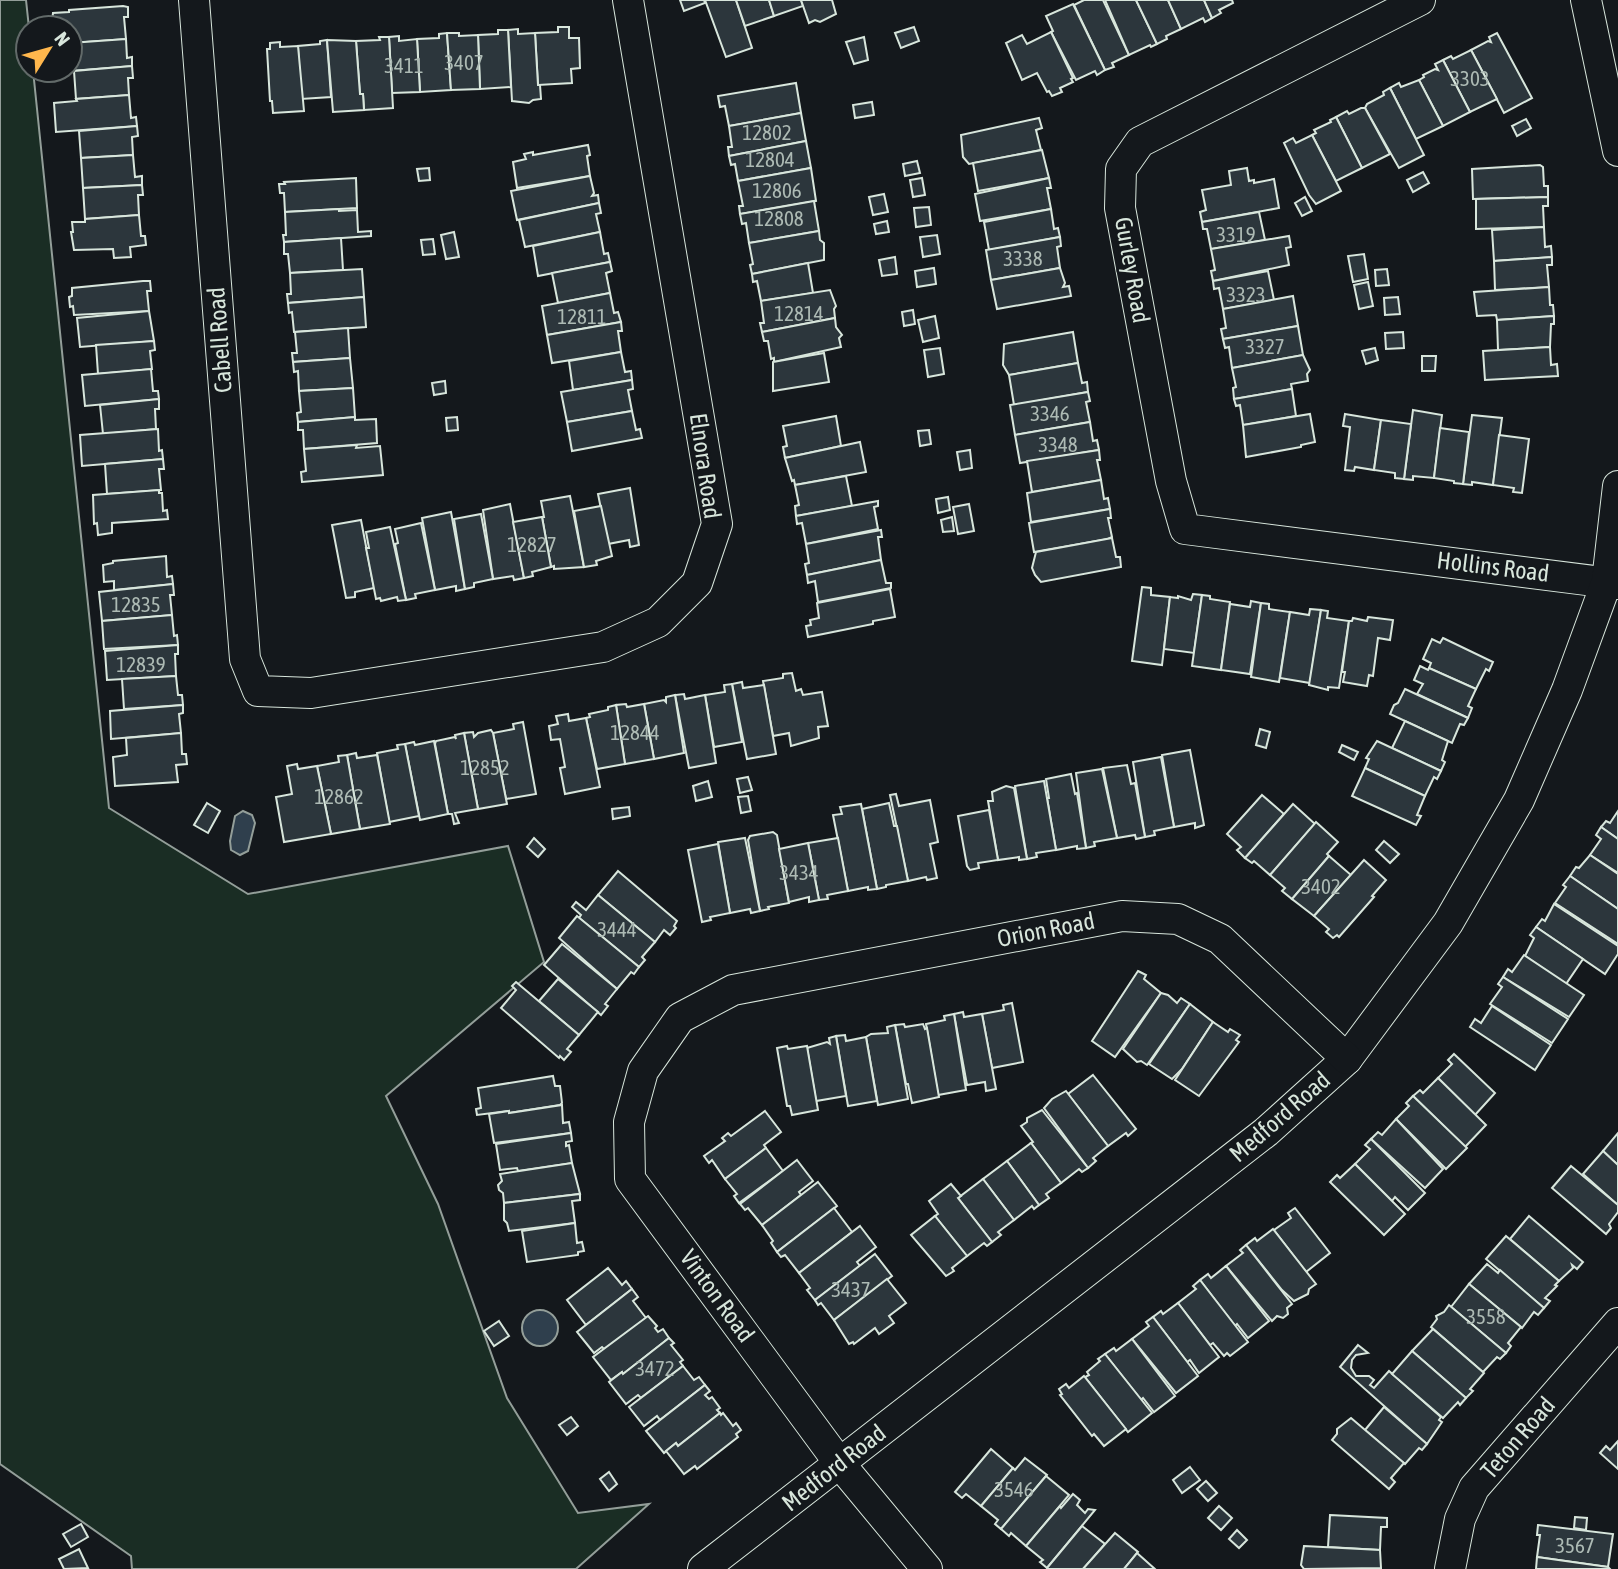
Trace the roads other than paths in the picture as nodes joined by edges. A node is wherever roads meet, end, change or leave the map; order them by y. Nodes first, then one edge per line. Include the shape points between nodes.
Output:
1 (194, 0) edge
2 (628, 0) edge
3 (1420, 0) edge
4 (1586, 0) edge
5 (1618, 151) edge
6 (1618, 486) edge
7 (1367, 551) joint
8 (1612, 582) edge
9 (253, 678) joint
10 (702, 1007) joint
11 (1347, 1059) junction
12 (1618, 1323) edge
13 (840, 1464) junction
14 (703, 1569) edge
15 (927, 1569) edge
16 (1450, 1569) edge

1 - 9 street, Cabell Road via 245,659
2 - 9 street, Elnora Road via 717,524 696,583 658,622 603,646 311,693 258,691
3 - 7 street, Gurley Road via 1140,142 1121,170 1120,208 1171,481 1185,529
4 - 5 street
6 - 8 street, Medford Road
7 - 8 street, Hollins Road
8 - 11 street, Medford Road via 1519,800 1448,923
10 - 11 street, Orion Road via 733,990 1122,916 1178,919 1220,939
10 - 13 street, Vinton Road via 680,1018 643,1071 629,1122 631,1179
11 - 13 street, Medford Road via 1266,1132
12 - 16 street, Teton Road via 1474,1488 1460,1519
13 - 14 street, Medford Road
13 - 15 street, Vinton Road

